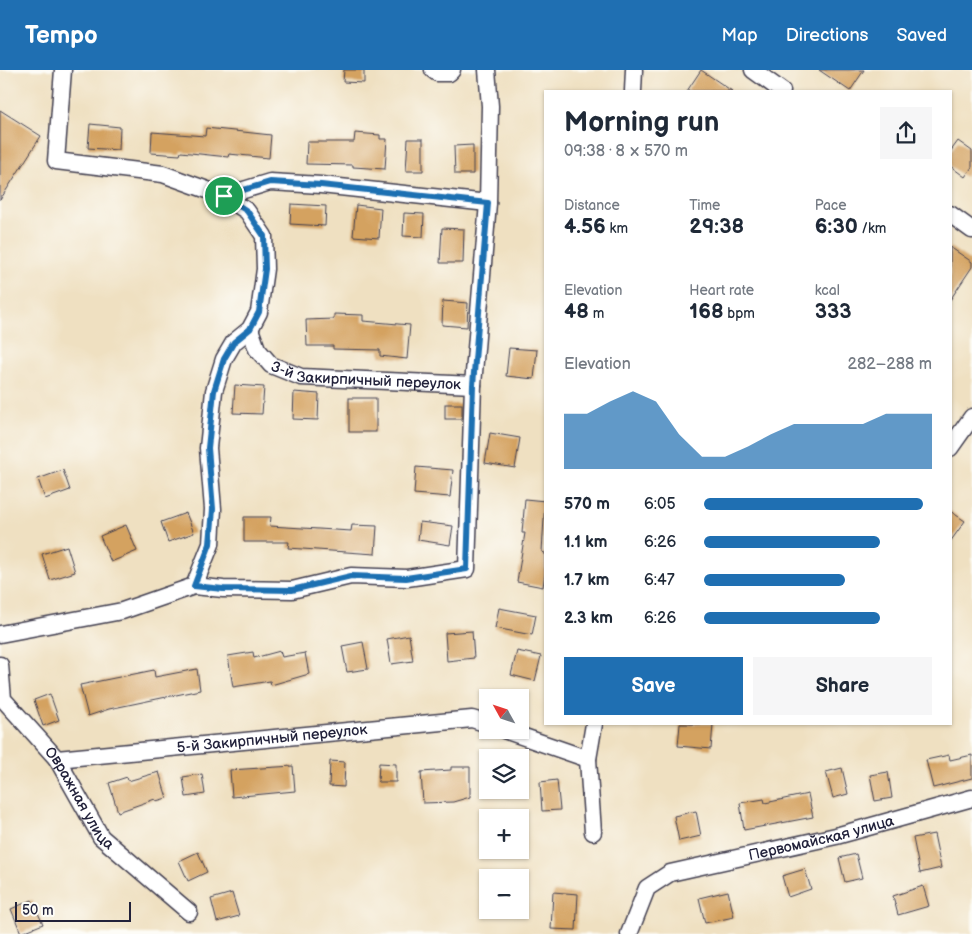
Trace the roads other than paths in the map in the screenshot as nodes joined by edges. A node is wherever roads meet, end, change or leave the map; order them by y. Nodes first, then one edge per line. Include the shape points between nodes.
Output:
1 (63, 70) edge
2 (433, 70) edge
3 (452, 70) edge
4 (487, 70) edge
5 (634, 70) edge
6 (754, 70) edge
7 (633, 90) edge
8 (781, 90) edge
9 (224, 196) junction
10 (488, 203) junction
11 (952, 215) edge
12 (972, 230) edge
13 (250, 329) junction
14 (473, 385) junction
15 (972, 417) edge
16 (952, 445) edge
17 (194, 586) junction
18 (0, 634) edge
19 (0, 666) edge
20 (479, 721) edge
21 (594, 725) edge
22 (529, 739) edge
23 (57, 759) junction
24 (588, 759) junction
25 (972, 798) edge
26 (593, 832) dead end
27 (189, 912) dead end
28 (629, 934) edge

1 - 9 street via 56,161 163,174
2 - 3 street via 437,73
4 - 10 street via 490,106
5 - 7 street
6 - 8 street
9 - 10 street via 270,182
9 - 13 street via 247,211 264,236 265,269 259,312
10 - 14 street
11 - 12 street
13 - 14 street, 3-й Закирпичный переулок via 257,349 271,365 301,377
13 - 17 street via 234,342 224,359 214,391 208,448 213,509 210,544
14 - 17 street via 467,569 406,578 351,576 292,590
15 - 16 street
17 - 18 street via 122,611
19 - 23 street, Овражная улица via 3,699
20 - 23 street, 5-й Закирпичный переулок via 472,719
21 - 24 street
22 - 24 street
23 - 27 street, Овражная улица via 101,836
24 - 26 street
25 - 28 street, Первомайская улица via 836,836 670,873 646,888

